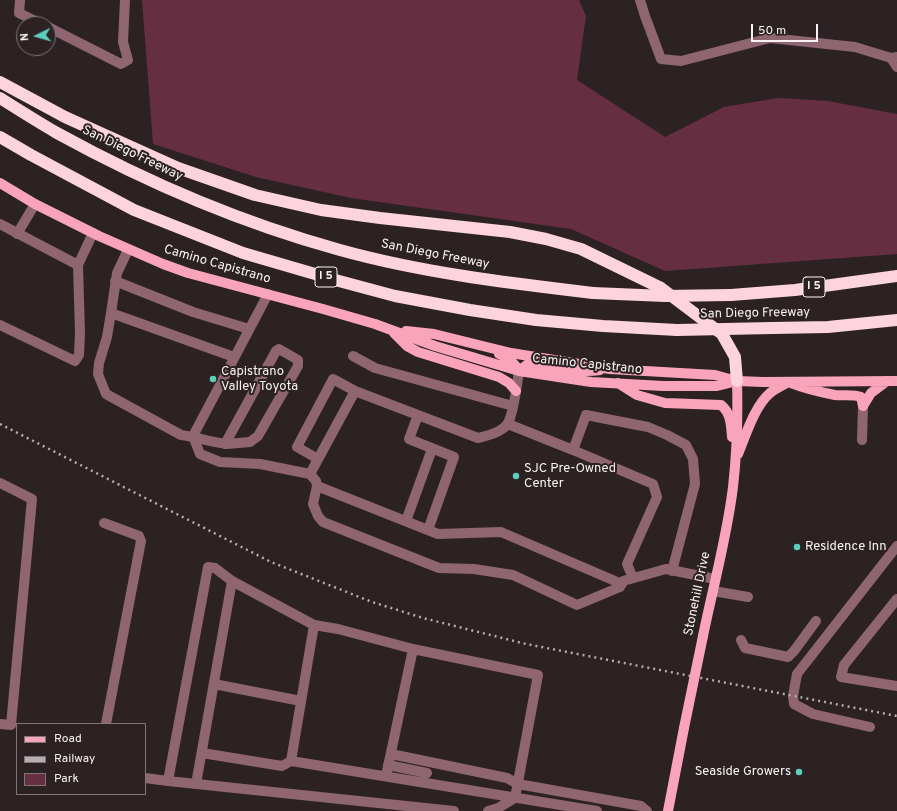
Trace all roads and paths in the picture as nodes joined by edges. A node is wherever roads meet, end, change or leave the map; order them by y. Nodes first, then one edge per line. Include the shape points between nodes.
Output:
1 (20, 0) edge
2 (125, 0) edge
3 (640, 0) edge
4 (25, 16) edge
5 (56, 31) edge
6 (894, 58) edge
7 (897, 67) edge
8 (0, 82) edge
9 (0, 98) edge
10 (0, 137) edge
11 (0, 183) edge
12 (35, 204) junction
13 (0, 224) edge
14 (93, 233) junction
15 (17, 234) junction
16 (128, 250) junction
17 (78, 265) junction
18 (897, 276) edge
19 (115, 281) junction
20 (268, 294) junction
21 (111, 313) junction
22 (897, 320) edge
23 (0, 325) edge
24 (249, 329) junction
25 (392, 330) junction
26 (418, 333) junction
27 (353, 356) dead end
28 (234, 357) junction
29 (610, 369) junction
30 (519, 371) junction
31 (737, 381) junction
32 (892, 381) edge
33 (617, 382) junction
34 (788, 382) junction
35 (355, 391) junction
36 (516, 391) junction
37 (512, 406) junction
38 (863, 406) junction
39 (418, 415) junction
40 (508, 424) junction
41 (193, 436) junction
42 (862, 440) dead end
43 (224, 444) junction
44 (432, 449) junction
45 (573, 450) junction
46 (318, 459) junction
47 (735, 461) junction
48 (310, 474) junction
49 (0, 484) edge
50 (317, 486) junction
51 (406, 521) junction
52 (104, 523) dead end
53 (428, 530) junction
54 (897, 546) edge
55 (672, 571) junction
56 (633, 578) junction
57 (715, 580) junction
58 (232, 581) junction
59 (622, 584) junction
60 (713, 591) junction
61 (748, 597) dead end
62 (897, 599) edge
63 (816, 621) dead end
64 (314, 625) junction
65 (741, 640) dead end
66 (413, 649) junction
67 (214, 684) junction
68 (897, 686) edge
69 (301, 700) junction
70 (106, 723) edge
71 (0, 724) edge
72 (870, 727) dead end
73 (202, 753) junction
74 (390, 754) junction
75 (291, 761) junction
76 (429, 762) junction
77 (387, 770) junction
78 (146, 778) edge
79 (426, 778) junction
80 (168, 781) junction
81 (196, 784) junction
82 (518, 784) junction
83 (570, 793) junction
84 (515, 798) junction
85 (568, 806) junction
86 (454, 811) edge
87 (488, 811) edge
88 (597, 811) edge
89 (647, 811) edge
90 (668, 811) edge

1 - 4 street via 19,13
2 - 5 street via 123,42 128,60 121,64
3 - 6 street via 661,59 681,61 770,38 855,47
6 - 7 street
8 - 31 highway via 66,117 144,153 256,196 321,210 510,232 581,249 661,288 722,334 735,357
9 - 18 highway, San Diego Freeway / I 5, bridge via 56,132 192,199 283,233 410,266 495,281 593,293 665,296 731,295 795,290
10 - 22 highway, San Diego Freeway / I 5, bridge via 134,210 242,253 395,296 536,320 677,330 828,327
11 - 12 main road, Camino Capistrano
12 - 14 main road, Camino Capistrano
12 - 15 street
13 - 15 street
14 - 16 main road, Camino Capistrano
14 - 17 street
15 - 17 street
16 - 19 street via 116,273
16 - 20 main road, Camino Capistrano via 188,273
17 - 23 street via 80,333 79,355 75,361
19 - 21 street
19 - 24 street via 193,312
20 - 24 street
20 - 25 main road, Camino Capistrano
21 - 28 street
21 - 41 street via 108,337 98,374 106,394 181,435
24 - 28 street
25 - 26 main road, Camino Capistrano
25 - 30 main road, Camino Capistrano via 434,346
25 - 36 main road via 407,346 418,352 499,377 510,383
26 - 29 main road, Camino Capistrano via 442,336 511,353
26 - 30 main road via 508,358
27 - 37 street via 375,368
28 - 41 street
29 - 30 main road via 574,372 528,364
29 - 31 main road, Camino Capistrano via 715,376
30 - 33 main road, Camino Capistrano via 565,379
30 - 36 street
31 - 33 main road, Camino Capistrano via 717,386 663,386
31 - 34 main road, Camino Capistrano
31 - 47 main road, Stonehill Drive via 738,422
32 - 34 main road, Camino Capistrano
32 - 38 main road via 871,393
33 - 47 main road via 636,396 665,403 721,405 727,410 731,420
34 - 38 main road via 808,390 861,397
34 - 47 main road via 764,399 754,414
35 - 39 street
35 - 46 street
35 - 46 street via 333,379 297,447
36 - 37 street
37 - 40 street
38 - 42 street
39 - 40 street via 478,438 492,435
39 - 44 street via 409,439
40 - 45 street
41 - 43 street
41 - 48 street via 200,454 220,462 260,464
43 - 43 street via 276,350 279,349 298,360 298,366 258,436 250,442
44 - 51 street
44 - 53 street via 454,457
45 - 55 street via 586,415 648,427 668,434 686,445 693,459 695,484
45 - 56 street via 653,484 657,496 627,564
46 - 48 street
47 - 57 main road, Stonehill Drive via 733,488
48 - 50 street
49 - 71 street via 32,498 11,725
50 - 51 street
50 - 59 street via 313,504 323,522 439,568 474,569 513,575 578,605
51 - 53 street
52 - 70 street via 139,536 141,542
53 - 59 street via 438,534 501,532
54 - 72 street via 797,674 793,696 794,704 813,714
55 - 56 street via 666,570
55 - 57 street
56 - 59 street via 623,581
57 - 60 main road, Stonehill Drive
58 - 64 street
58 - 67 street
58 - 80 street via 215,568 208,567
60 - 61 street
60 - 90 main road, Stonehill Drive, bridge
62 - 68 street via 844,665 841,677
63 - 65 street via 788,657 745,648
64 - 66 street
64 - 69 street
66 - 74 street
66 - 82 street via 538,675
67 - 69 street
67 - 73 street
69 - 75 street
73 - 75 street via 282,766
73 - 81 street
74 - 76 street
74 - 77 street
75 - 77 street
76 - 79 street
76 - 82 street via 507,778
77 - 79 street
78 - 80 street
79 - 84 street
80 - 81 street
81 - 86 street
82 - 83 street
82 - 84 street
83 - 85 street
83 - 89 street via 641,806
84 - 85 street
84 - 87 street
85 - 88 street

